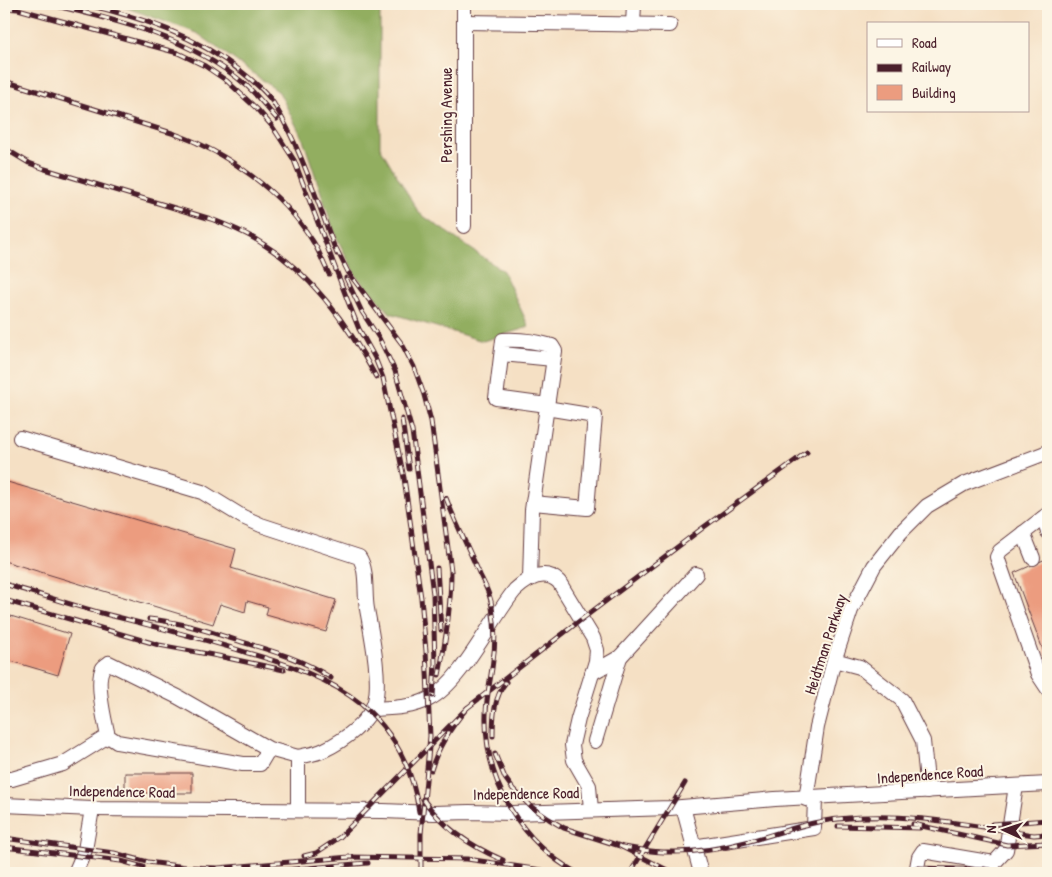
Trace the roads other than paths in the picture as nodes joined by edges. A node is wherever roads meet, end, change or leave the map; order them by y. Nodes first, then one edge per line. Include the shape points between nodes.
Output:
1 (464, 4) edge
2 (634, 4) edge
3 (464, 22) junction
4 (633, 25) junction
5 (670, 25) dead end
6 (464, 226) dead end
7 (546, 406) junction
8 (20, 438) dead end
9 (1048, 452) edge
10 (533, 503) junction
11 (1045, 516) edge
12 (1048, 532) edge
13 (1024, 533) junction
14 (1033, 558) dead end
15 (696, 574) dead end
16 (530, 579) junction
17 (620, 656) junction
18 (834, 660) junction
19 (592, 672) junction
20 (1048, 690) edge
21 (372, 709) junction
22 (108, 736) junction
23 (595, 740) dead end
24 (269, 748) junction
25 (298, 757) junction
26 (4, 779) edge
27 (1048, 784) edge
28 (1016, 786) junction
29 (928, 791) junction
30 (811, 799) junction
31 (4, 805) edge
32 (683, 807) junction
33 (92, 808) junction
34 (298, 810) junction
35 (591, 810) junction
36 (693, 847) junction
37 (992, 868) edge
38 (75, 873) edge
39 (702, 873) edge
40 (916, 873) edge

1 - 3 street, Pershing Avenue
2 - 4 street
3 - 4 street
3 - 6 street, Pershing Avenue
4 - 5 street
7 - 7 street via 555,351 552,346 522,339 503,340 496,398
7 - 10 street
7 - 10 street via 595,416 587,508
8 - 21 street via 189,488 211,496 261,525 359,557 363,567 376,682
9 - 18 street, Heidtman Parkway via 964,484 927,506 874,566 851,610
10 - 16 street
11 - 12 street
11 - 13 street
13 - 14 street
13 - 20 street via 997,557 1038,674
15 - 17 street
16 - 19 street via 544,575 559,582 596,645
16 - 21 street via 515,590 458,673 441,691 413,705
17 - 19 street
17 - 23 street
18 - 29 street via 860,667 902,700 923,742
18 - 30 street, Heidtman Parkway via 817,727
19 - 35 street via 572,746 574,760 589,786
21 - 25 street via 355,730 324,751
22 - 24 street via 117,742 243,764 260,764
22 - 24 street via 100,674 109,663
22 - 26 street via 63,764
24 - 25 street
25 - 34 street
27 - 28 street, Independence Road
28 - 29 street, Independence Road
28 - 37 street via 1006,850
29 - 30 street, Independence Road
30 - 32 street, Independence Road
30 - 36 street, Heidtman Parkway via 814,828
31 - 33 street, Independence Road
32 - 35 street, Independence Road
32 - 36 street
33 - 34 street, Independence Road
33 - 38 street via 85,850
34 - 35 street, Independence Road via 512,813
36 - 39 street
37 - 40 street via 923,851

